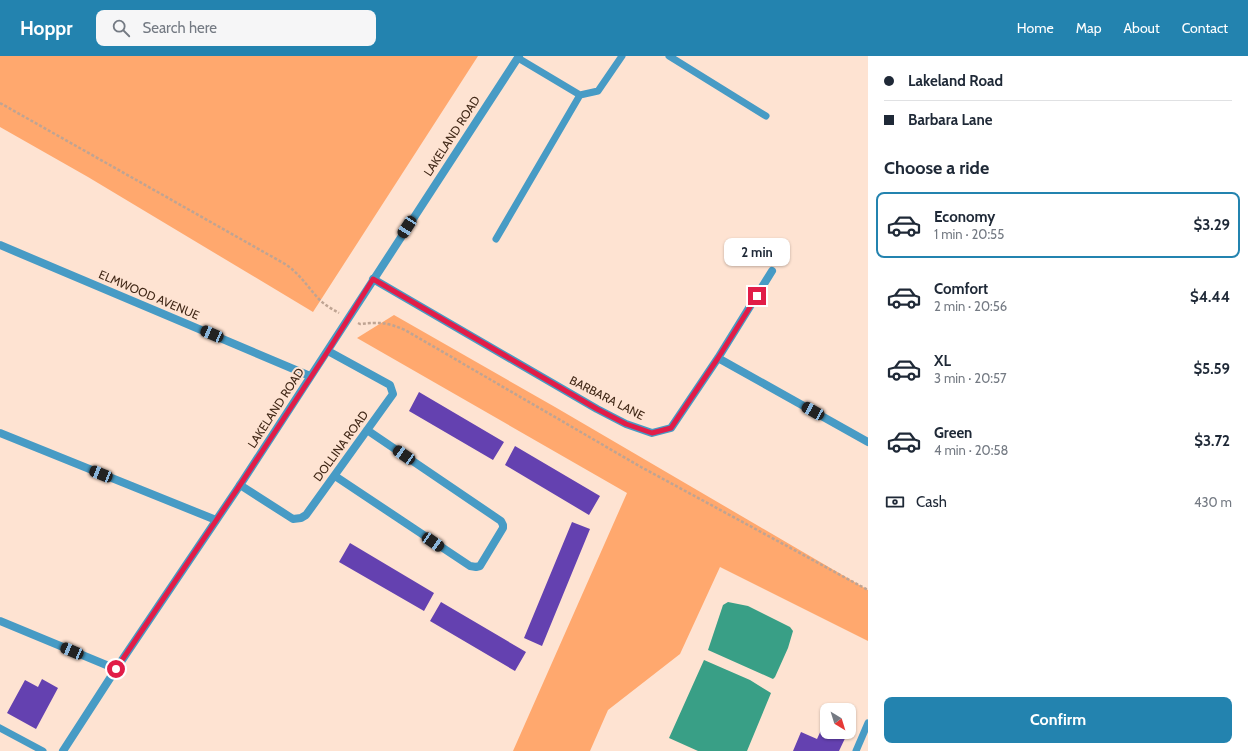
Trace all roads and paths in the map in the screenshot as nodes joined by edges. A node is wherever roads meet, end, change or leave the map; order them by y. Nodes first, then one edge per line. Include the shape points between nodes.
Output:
1 (622, 56) edge
2 (669, 56) edge
3 (518, 57) edge
4 (580, 95) junction
5 (0, 103) edge
6 (766, 116) dead end
7 (496, 239) dead end
8 (0, 245) edge
9 (772, 271) dead end
10 (373, 279) junction
11 (349, 318) junction
12 (328, 351) junction
13 (718, 358) junction
14 (310, 376) junction
15 (367, 430) junction
16 (0, 433) edge
17 (868, 442) edge
18 (335, 476) junction
19 (240, 485) junction
20 (216, 520) junction
21 (868, 590) edge
22 (0, 621) edge
23 (116, 669) junction
24 (868, 723) edge
25 (0, 728) edge
26 (43, 751) edge
27 (63, 751) edge
28 (856, 751) edge

1 - 4 lane via 598,92
2 - 6 lane
3 - 4 lane
3 - 10 street, LAKELAND ROAD
4 - 7 lane
5 - 11 path via 286,264 319,299
8 - 14 street, ELMWOOD AVENUE
9 - 13 street, BARBARA LANE
10 - 11 street, LAKELAND ROAD
10 - 13 street, BARBARA LANE via 597,409 626,424 652,433 671,428
11 - 12 street, LAKELAND ROAD
11 - 21 path via 360,324 379,322 405,330 641,466
12 - 14 street, LAKELAND ROAD
12 - 15 street, DOLLINA ROAD via 390,385 392,389 393,394
13 - 17 street
14 - 19 street, LAKELAND ROAD
15 - 18 street, DOLLINA ROAD
15 - 18 street via 501,521 503,528 480,566 470,566
16 - 20 street
18 - 19 street, DOLLINA ROAD via 306,515 293,519
19 - 20 street, LAKELAND ROAD
20 - 23 street, LAKELAND ROAD
22 - 23 street
23 - 27 street, LAKELAND ROAD
24 - 28 lane
25 - 26 lane

